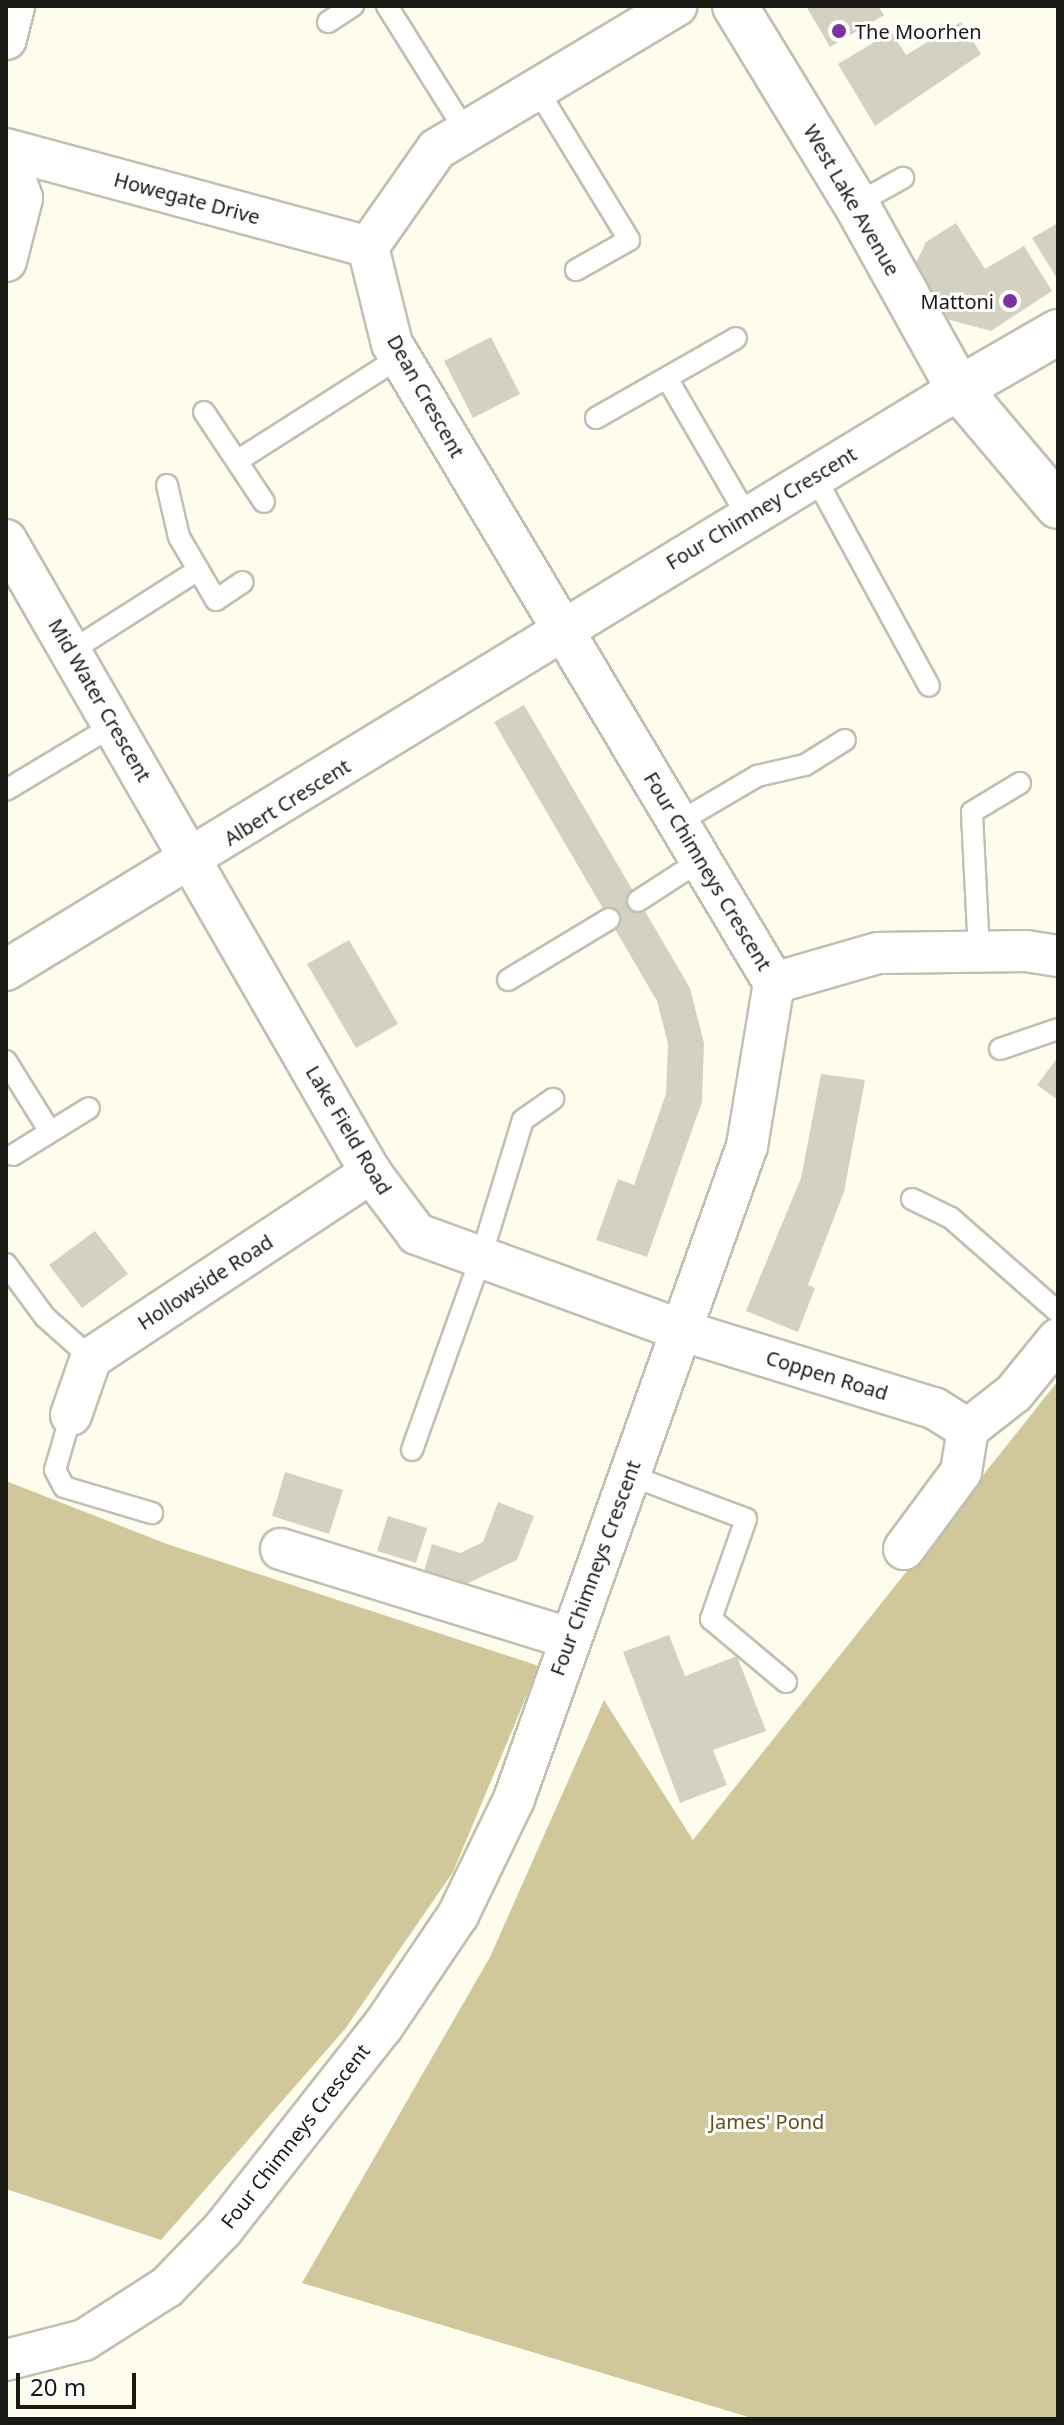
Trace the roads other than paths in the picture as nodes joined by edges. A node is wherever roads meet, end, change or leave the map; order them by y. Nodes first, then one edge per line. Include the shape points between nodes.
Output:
1 (14, 6) edge
2 (353, 6) edge
3 (387, 6) edge
4 (676, 6) edge
5 (735, 6) edge
6 (328, 22) dead end
7 (6, 39) edge
8 (537, 89) junction
9 (466, 132) junction
10 (6, 151) edge
11 (903, 178) dead end
12 (856, 204) junction
13 (368, 247) junction
14 (6, 261) edge
15 (576, 270) dead end
16 (1058, 332) edge
17 (736, 338) dead end
18 (400, 357) junction
19 (668, 380) junction
20 (959, 389) junction
21 (204, 412) dead end
22 (596, 418) dead end
23 (237, 461) junction
24 (814, 475) junction
25 (167, 485) dead end
26 (264, 502) dead end
27 (1058, 506) edge
28 (747, 516) junction
29 (6, 540) edge
30 (198, 570) junction
31 (243, 582) dead end
32 (17, 586) edge
33 (565, 629) junction
34 (71, 651) junction
35 (929, 686) dead end
36 (114, 725) junction
37 (845, 740) dead end
38 (1020, 783) dead end
39 (6, 790) edge
40 (679, 822) junction
41 (193, 859) junction
42 (701, 860) junction
43 (638, 901) dead end
44 (609, 919) dead end
45 (979, 952) junction
46 (1058, 956) edge
47 (6, 970) edge
48 (508, 980) dead end
49 (774, 983) junction
50 (1058, 1029) edge
51 (1000, 1049) dead end
52 (6, 1061) edge
53 (553, 1099) dead end
54 (89, 1108) dead end
55 (49, 1130) junction
56 (13, 1155) dead end
57 (371, 1173) junction
58 (912, 1199) dead end
59 (481, 1257) junction
60 (6, 1264) edge
61 (1058, 1312) edge
62 (683, 1331) junction
63 (1058, 1339) edge
64 (91, 1358) junction
65 (71, 1415) joint
66 (968, 1429) junction
67 (412, 1450) dead end
68 (629, 1475) junction
69 (152, 1513) dead end
70 (281, 1549) dead end
71 (904, 1549) dead end
72 (568, 1638) junction
73 (786, 1682) dead end
74 (6, 2360) edge

1 - 7 street
2 - 6 lane
3 - 9 lane
4 - 8 street
5 - 12 street, West Lake Avenue
8 - 9 street
8 - 15 lane via 629,240
9 - 13 street via 437,149
10 - 13 street, Howegate Drive
10 - 14 street via 22,198
11 - 12 lane
12 - 20 street, West Lake Avenue
13 - 18 street, Dean Crescent
16 - 20 street
17 - 19 lane
18 - 23 lane
18 - 33 street, Dean Crescent
19 - 22 lane
19 - 28 lane
20 - 24 street, Four Chimney Crescent
20 - 27 street, West Lake Avenue
21 - 23 lane
23 - 26 lane
24 - 28 street, Four Chimney Crescent
24 - 35 lane
25 - 30 lane via 179,537
28 - 33 street, Four Chimney Crescent
29 - 32 street, Mid Water Crescent
30 - 31 lane via 216,600
30 - 34 lane
32 - 34 street, Mid Water Crescent
33 - 40 street, Four Chimneys Crescent
33 - 41 street, Albert Crescent
34 - 36 street, Mid Water Crescent
36 - 39 lane
36 - 41 street, Mid Water Crescent
37 - 40 lane via 805,765 757,776
38 - 45 lane via 972,812
40 - 42 street, Four Chimneys Crescent
41 - 47 street, Albert Crescent
41 - 57 street, Lake Field Road
42 - 43 lane
42 - 49 street, Four Chimneys Crescent
44 - 48 lane
45 - 46 street
45 - 49 street via 878,953
49 - 62 street, Four Chimneys Crescent via 747,1146
50 - 51 lane
52 - 55 lane
53 - 59 lane via 523,1120
54 - 55 lane
55 - 56 lane
57 - 59 street, Lake Field Road via 417,1234
57 - 64 street, Hollowside Road
58 - 61 lane via 951,1218
59 - 62 street, Lake Field Road
59 - 67 lane
60 - 64 lane via 45,1317
62 - 66 street, Coppen Road via 934,1408
62 - 68 street, Four Chimneys Crescent
63 - 66 street via 1014,1393
64 - 65 street
65 - 69 lane via 55,1470 64,1487
66 - 71 street via 961,1472
68 - 72 street, Four Chimneys Crescent
68 - 73 lane via 746,1519 711,1619
70 - 72 street
72 - 74 street, Four Chimneys Crescent via 508,1812 458,1915 383,2026 223,2229 167,2287 84,2340

